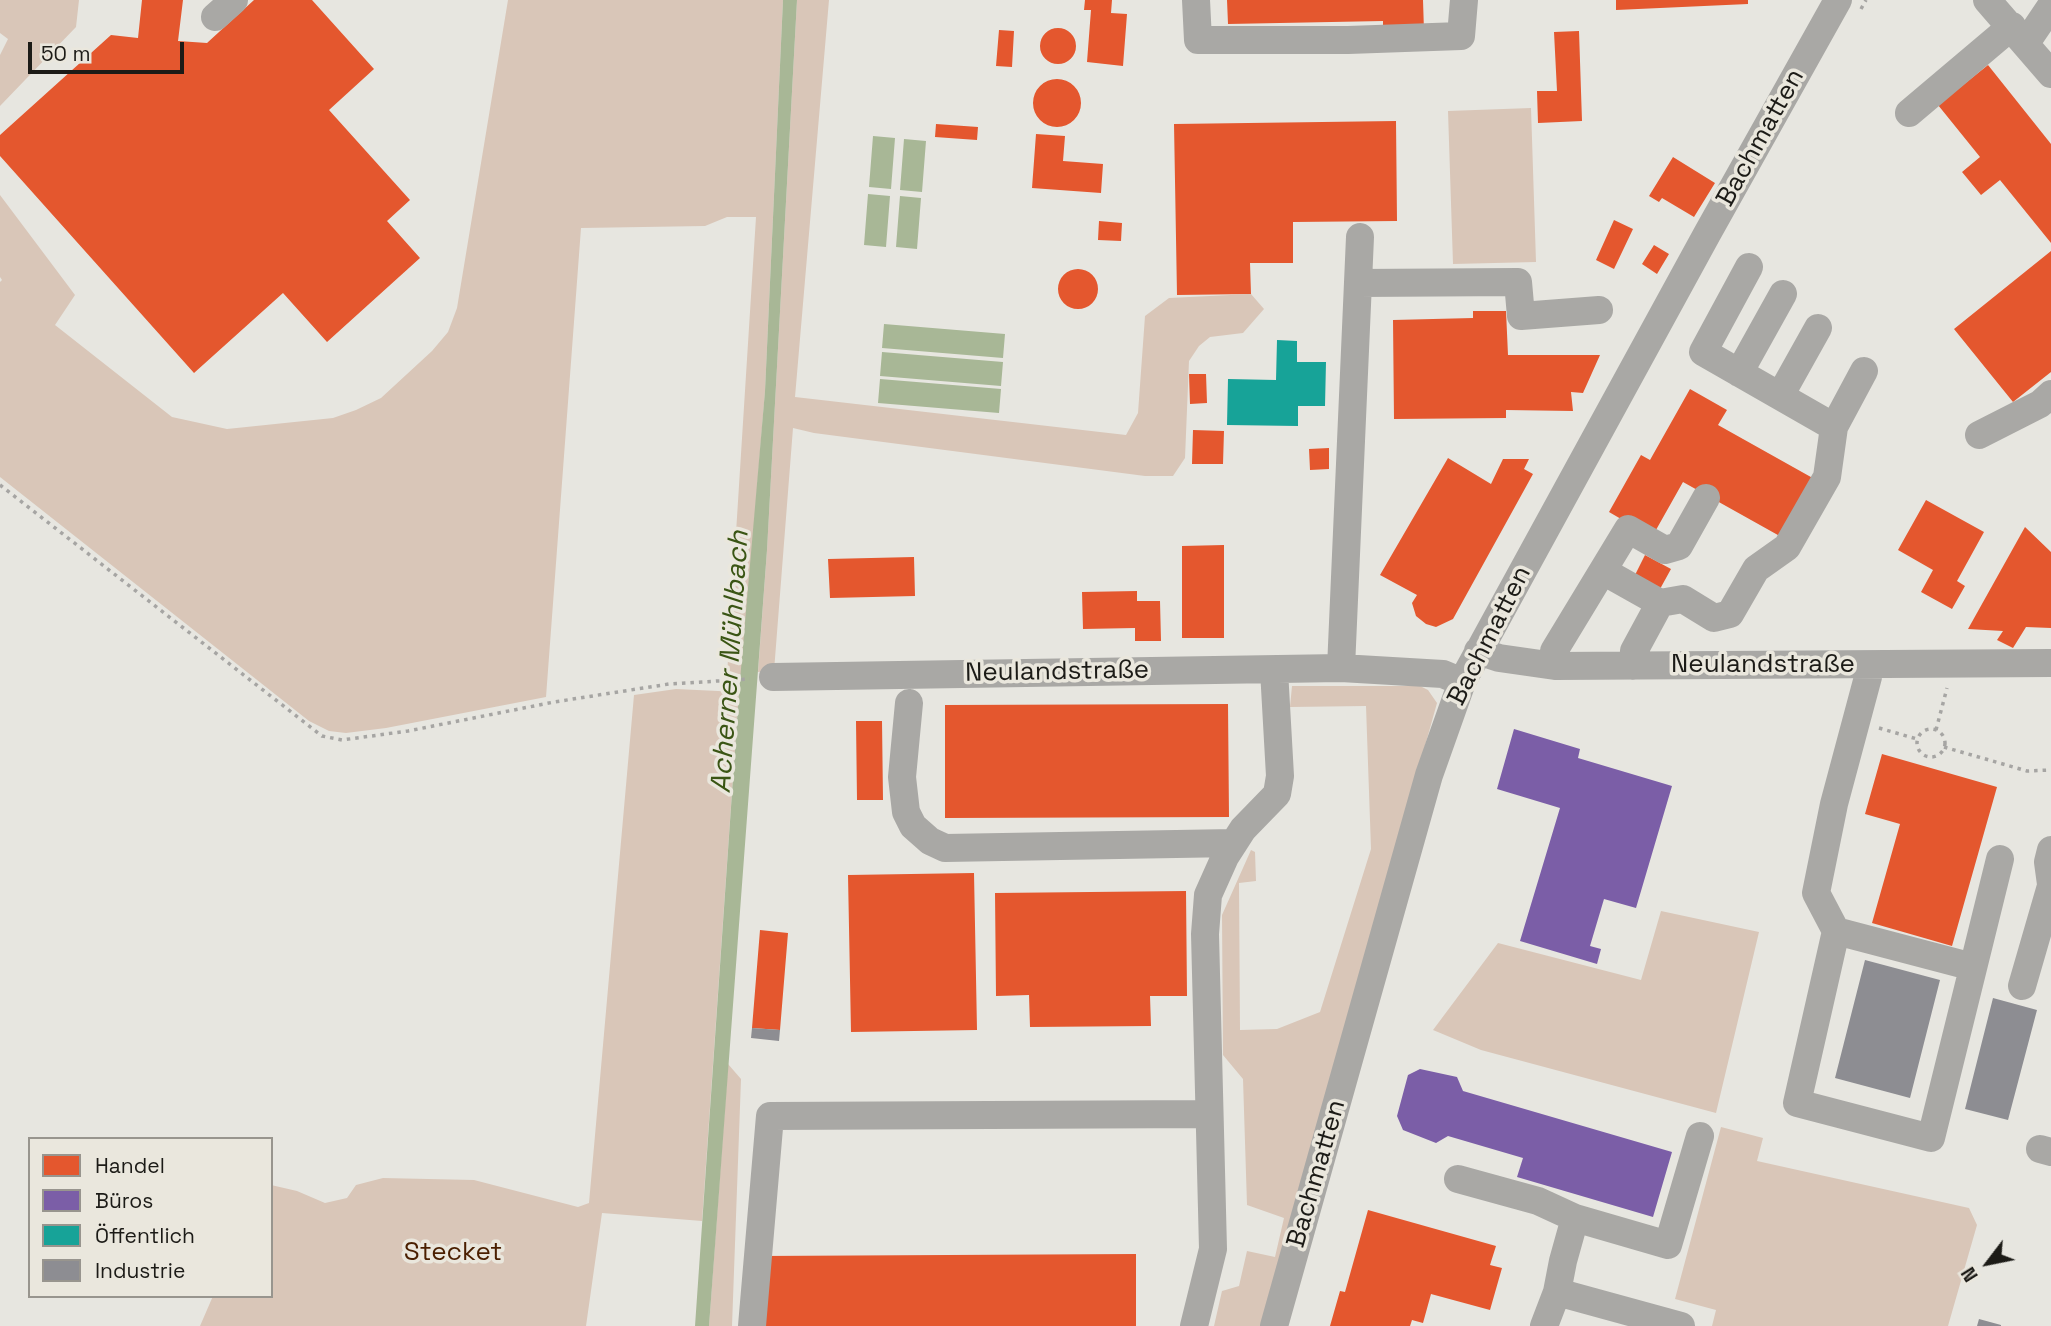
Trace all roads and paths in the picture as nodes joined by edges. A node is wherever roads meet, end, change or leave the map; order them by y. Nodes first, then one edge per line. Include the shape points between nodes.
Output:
1 (1196, 0) edge
2 (1464, 0) edge
3 (1838, 0) edge
4 (1987, 0) edge
5 (2051, 6) edge
6 (2019, 35) junction
7 (2051, 74) edge
8 (1909, 113) dead end
9 (1360, 237) dead end
10 (1749, 267) dead end
11 (1358, 283) junction
12 (1783, 294) dead end
13 (1599, 310) dead end
14 (1818, 328) dead end
15 (1864, 371) dead end
16 (1739, 373) junction
17 (2051, 394) edge
18 (1780, 396) junction
19 (1834, 427) junction
20 (1979, 435) dead end
21 (0, 485) edge
22 (1706, 498) dead end
23 (1603, 571) junction
24 (1660, 603) junction
25 (1478, 651) junction
26 (2051, 663) edge
27 (1867, 664) junction
28 (1555, 666) junction
29 (1633, 666) junction
30 (1341, 668) junction
31 (1274, 670) junction
32 (773, 677) dead end
33 (1950, 677) dead end
34 (722, 681) dead end
35 (1462, 682) junction
36 (909, 703) dead end
37 (1856, 722) junction
38 (1936, 730) junction
39 (1917, 739) junction
40 (1944, 747) junction
41 (2051, 770) edge
42 (1234, 843) junction
43 (2051, 850) edge
44 (2000, 859) dead end
45 (2051, 885) edge
46 (1836, 930) junction
47 (1973, 967) junction
48 (2022, 986) dead end
49 (1209, 1114) junction
50 (1700, 1136) dead end
51 (1458, 1179) dead end
52 (1575, 1219) junction
53 (1557, 1293) junction
54 (752, 1326) edge
55 (1194, 1326) edge
56 (1274, 1326) edge
57 (1544, 1326) edge
58 (1681, 1326) edge

1 - 2 street via 1198,40 1348,40 1461,36
3 - 25 street, Bachmatten
4 - 6 street
5 - 6 street
6 - 7 street
6 - 8 street
9 - 11 street
10 - 16 street via 1703,352
11 - 13 street via 1518,282 1521,316
11 - 30 street
12 - 16 street
14 - 18 street
15 - 19 street
16 - 18 street
17 - 20 street
18 - 19 street
19 - 24 street via 1827,477 1787,547 1756,569 1730,614 1714,618 1683,599
21 - 34 path via 322,736 342,740 408,731 554,702 669,684
22 - 23 street via 1679,545 1665,550 1628,529
23 - 24 street
23 - 28 street via 1554,651
24 - 29 street via 1634,651
25 - 28 street, Neulandstraße via 1499,659
25 - 35 street, Bachmatten
26 - 27 street, Neulandstraße
27 - 29 street, Neulandstraße
27 - 37 street
28 - 29 street, Neulandstraße
30 - 31 street, Neulandstraße
30 - 35 street, Neulandstraße via 1443,674
31 - 32 street, Neulandstraße
31 - 42 street via 1277,794
33 - 38 path
35 - 56 street, Bachmatten via 1429,775
36 - 42 street via 902,777 906,813 913,827 945,848
37 - 39 path
37 - 46 street via 1815,893
38 - 39 path via 1929,728
38 - 40 path via 1946,741
39 - 40 path via 1921,754 1932,758
40 - 41 path via 2027,771
42 - 49 street via 1208,895
43 - 45 street
44 - 47 street
45 - 48 street
46 - 47 street
46 - 47 street via 1797,1103 1931,1138
49 - 54 street via 770,1116
49 - 55 street via 1213,1249
50 - 52 street via 1668,1245
51 - 52 street via 1538,1202
52 - 53 street
53 - 57 street
53 - 58 street

